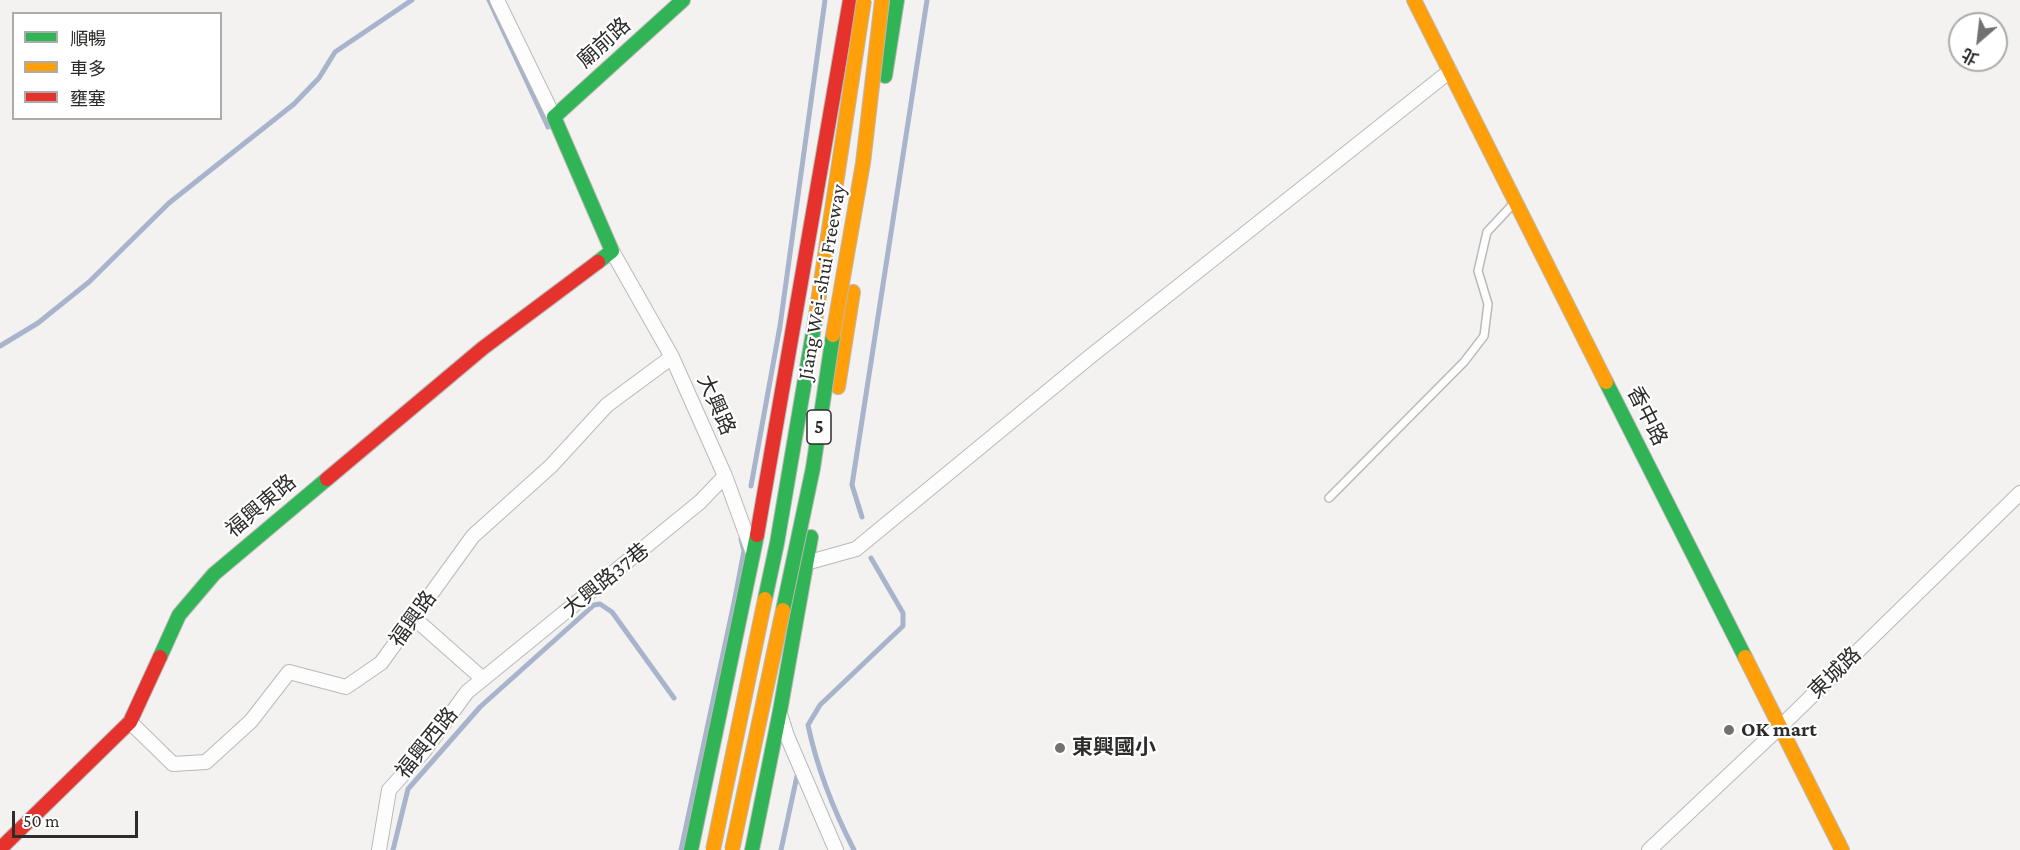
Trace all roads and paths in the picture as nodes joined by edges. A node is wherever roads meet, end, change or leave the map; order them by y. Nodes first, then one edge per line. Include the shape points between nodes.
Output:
1 (497, 0) edge
2 (683, 0) edge
3 (850, 0) edge
4 (864, 0) edge
5 (882, 0) edge
6 (897, 0) edge
7 (1414, 0) edge
8 (1450, 71) junction
9 (554, 117) junction
10 (1516, 202) junction
11 (612, 251) junction
12 (672, 357) junction
13 (783, 388) junction
14 (835, 401) junction
15 (725, 476) junction
16 (2020, 494) edge
17 (1329, 498) dead end
18 (754, 555) junction
19 (806, 563) junction
20 (414, 618) junction
21 (483, 679) junction
22 (780, 711) junction
23 (130, 722) junction
24 (1780, 727) junction
25 (0, 849) edge
26 (379, 850) edge
27 (691, 850) edge
28 (713, 850) edge
29 (732, 850) edge
30 (752, 850) edge
31 (836, 850) edge
32 (1649, 850) edge
33 (1842, 850) edge

1 - 9 street, 大興路
2 - 9 main road, 廟前路
3 - 13 main road
4 - 28 main road, Jiang Wei-shui Freeway / 5, bridge via 777,543
5 - 29 main road, Jiang Wei-shui Freeway / 5, bridge via 863,163 813,468
6 - 14 main road
7 - 8 main road, 香中路
8 - 10 main road, 香中路
8 - 19 street via 1092,355 856,549
9 - 11 main road, 大興路
10 - 17 lane via 1487,231 1478,271 1488,304 1484,336 1464,362
10 - 24 main road, 香中路
11 - 12 street, 大興路
11 - 23 main road, 福興東路 via 483,348 214,574 179,615
12 - 15 street, 大興路
12 - 20 street, 福興路 via 607,405 551,466 473,536
13 - 14 main road via 800,373 813,371 823,379
13 - 18 main road
14 - 19 main road
15 - 18 street, 大興路
15 - 21 street, 大興路37巷 via 700,502
16 - 24 street, 東城路
18 - 22 street, 大興路
18 - 27 main road
19 - 22 main road
20 - 21 street
20 - 23 street, 福興路 via 381,663 346,687 289,672 251,721 206,762 173,764
21 - 26 street, 福興西路 via 467,692 424,751 389,790
22 - 30 main road
22 - 31 street, 大興路
23 - 25 main road, 福興東路
24 - 32 street, 東城路
24 - 33 main road, 香中路

